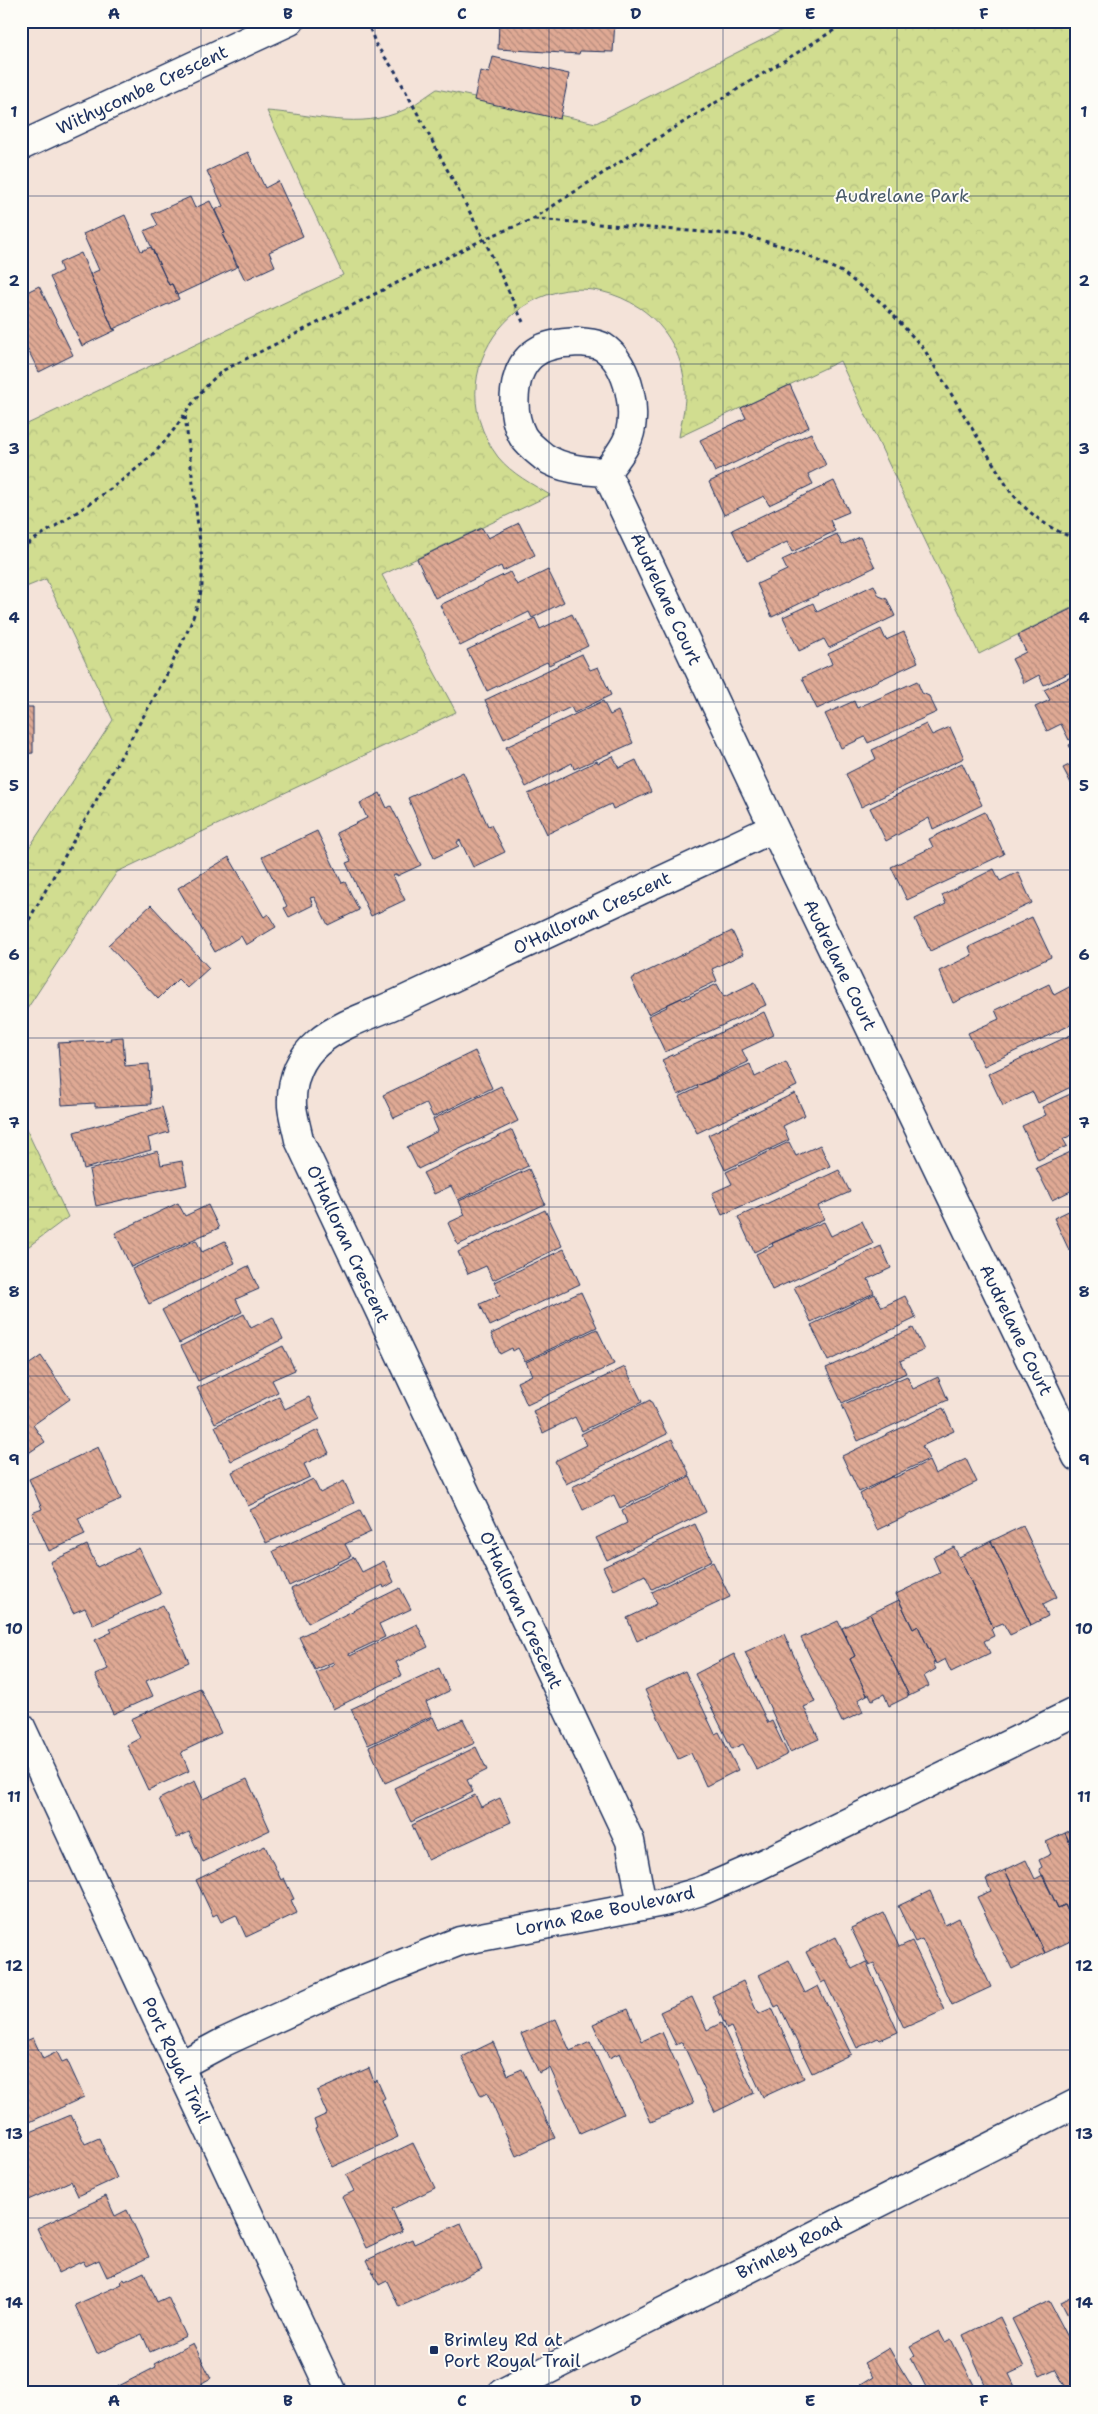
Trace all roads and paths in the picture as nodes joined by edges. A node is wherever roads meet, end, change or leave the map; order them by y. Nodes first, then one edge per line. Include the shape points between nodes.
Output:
1 (290, 21) edge
2 (367, 21) edge
3 (849, 21) edge
4 (21, 146) edge
5 (533, 219) junction
6 (484, 239) junction
7 (537, 351) junction
8 (185, 415) junction
9 (606, 472) junction
10 (1077, 539) edge
11 (21, 548) edge
12 (774, 828) junction
13 (21, 934) edge
14 (1077, 1457) edge
15 (1077, 1710) edge
16 (23, 1735) edge
17 (642, 1905) junction
18 (179, 2066) junction
19 (1077, 2103) edge
20 (332, 2393) edge
21 (502, 2393) edge

1 - 4 street, Withycombe Crescent
2 - 6 path via 376,46 395,71
3 - 5 path via 659,137
5 - 6 path
5 - 10 path via 742,235 793,249 842,272 887,307 924,349 1020,504 1042,524
6 - 7 path
6 - 8 path via 224,370 206,384
7 - 9 street via 527,360 515,386 514,410 523,437 545,458 578,470
7 - 9 street via 556,344 580,342 603,347 621,366 628,383 632,410 627,442
8 - 11 path via 157,449 135,469
8 - 13 path via 202,560 199,600 166,678
9 - 12 street, Audrelane Court
12 - 14 street, Audrelane Court
12 - 17 street, O'Halloran Crescent via 405,1000 335,1029 314,1044 294,1081 292,1107 299,1140 630,1841
15 - 17 street, Lorna Rae Boulevard via 756,1867 701,1891
16 - 18 street, Port Royal Trail
17 - 18 street, Lorna Rae Boulevard via 460,1941 329,1993
18 - 20 street, Port Royal Trail
19 - 21 street, Brimley Road

